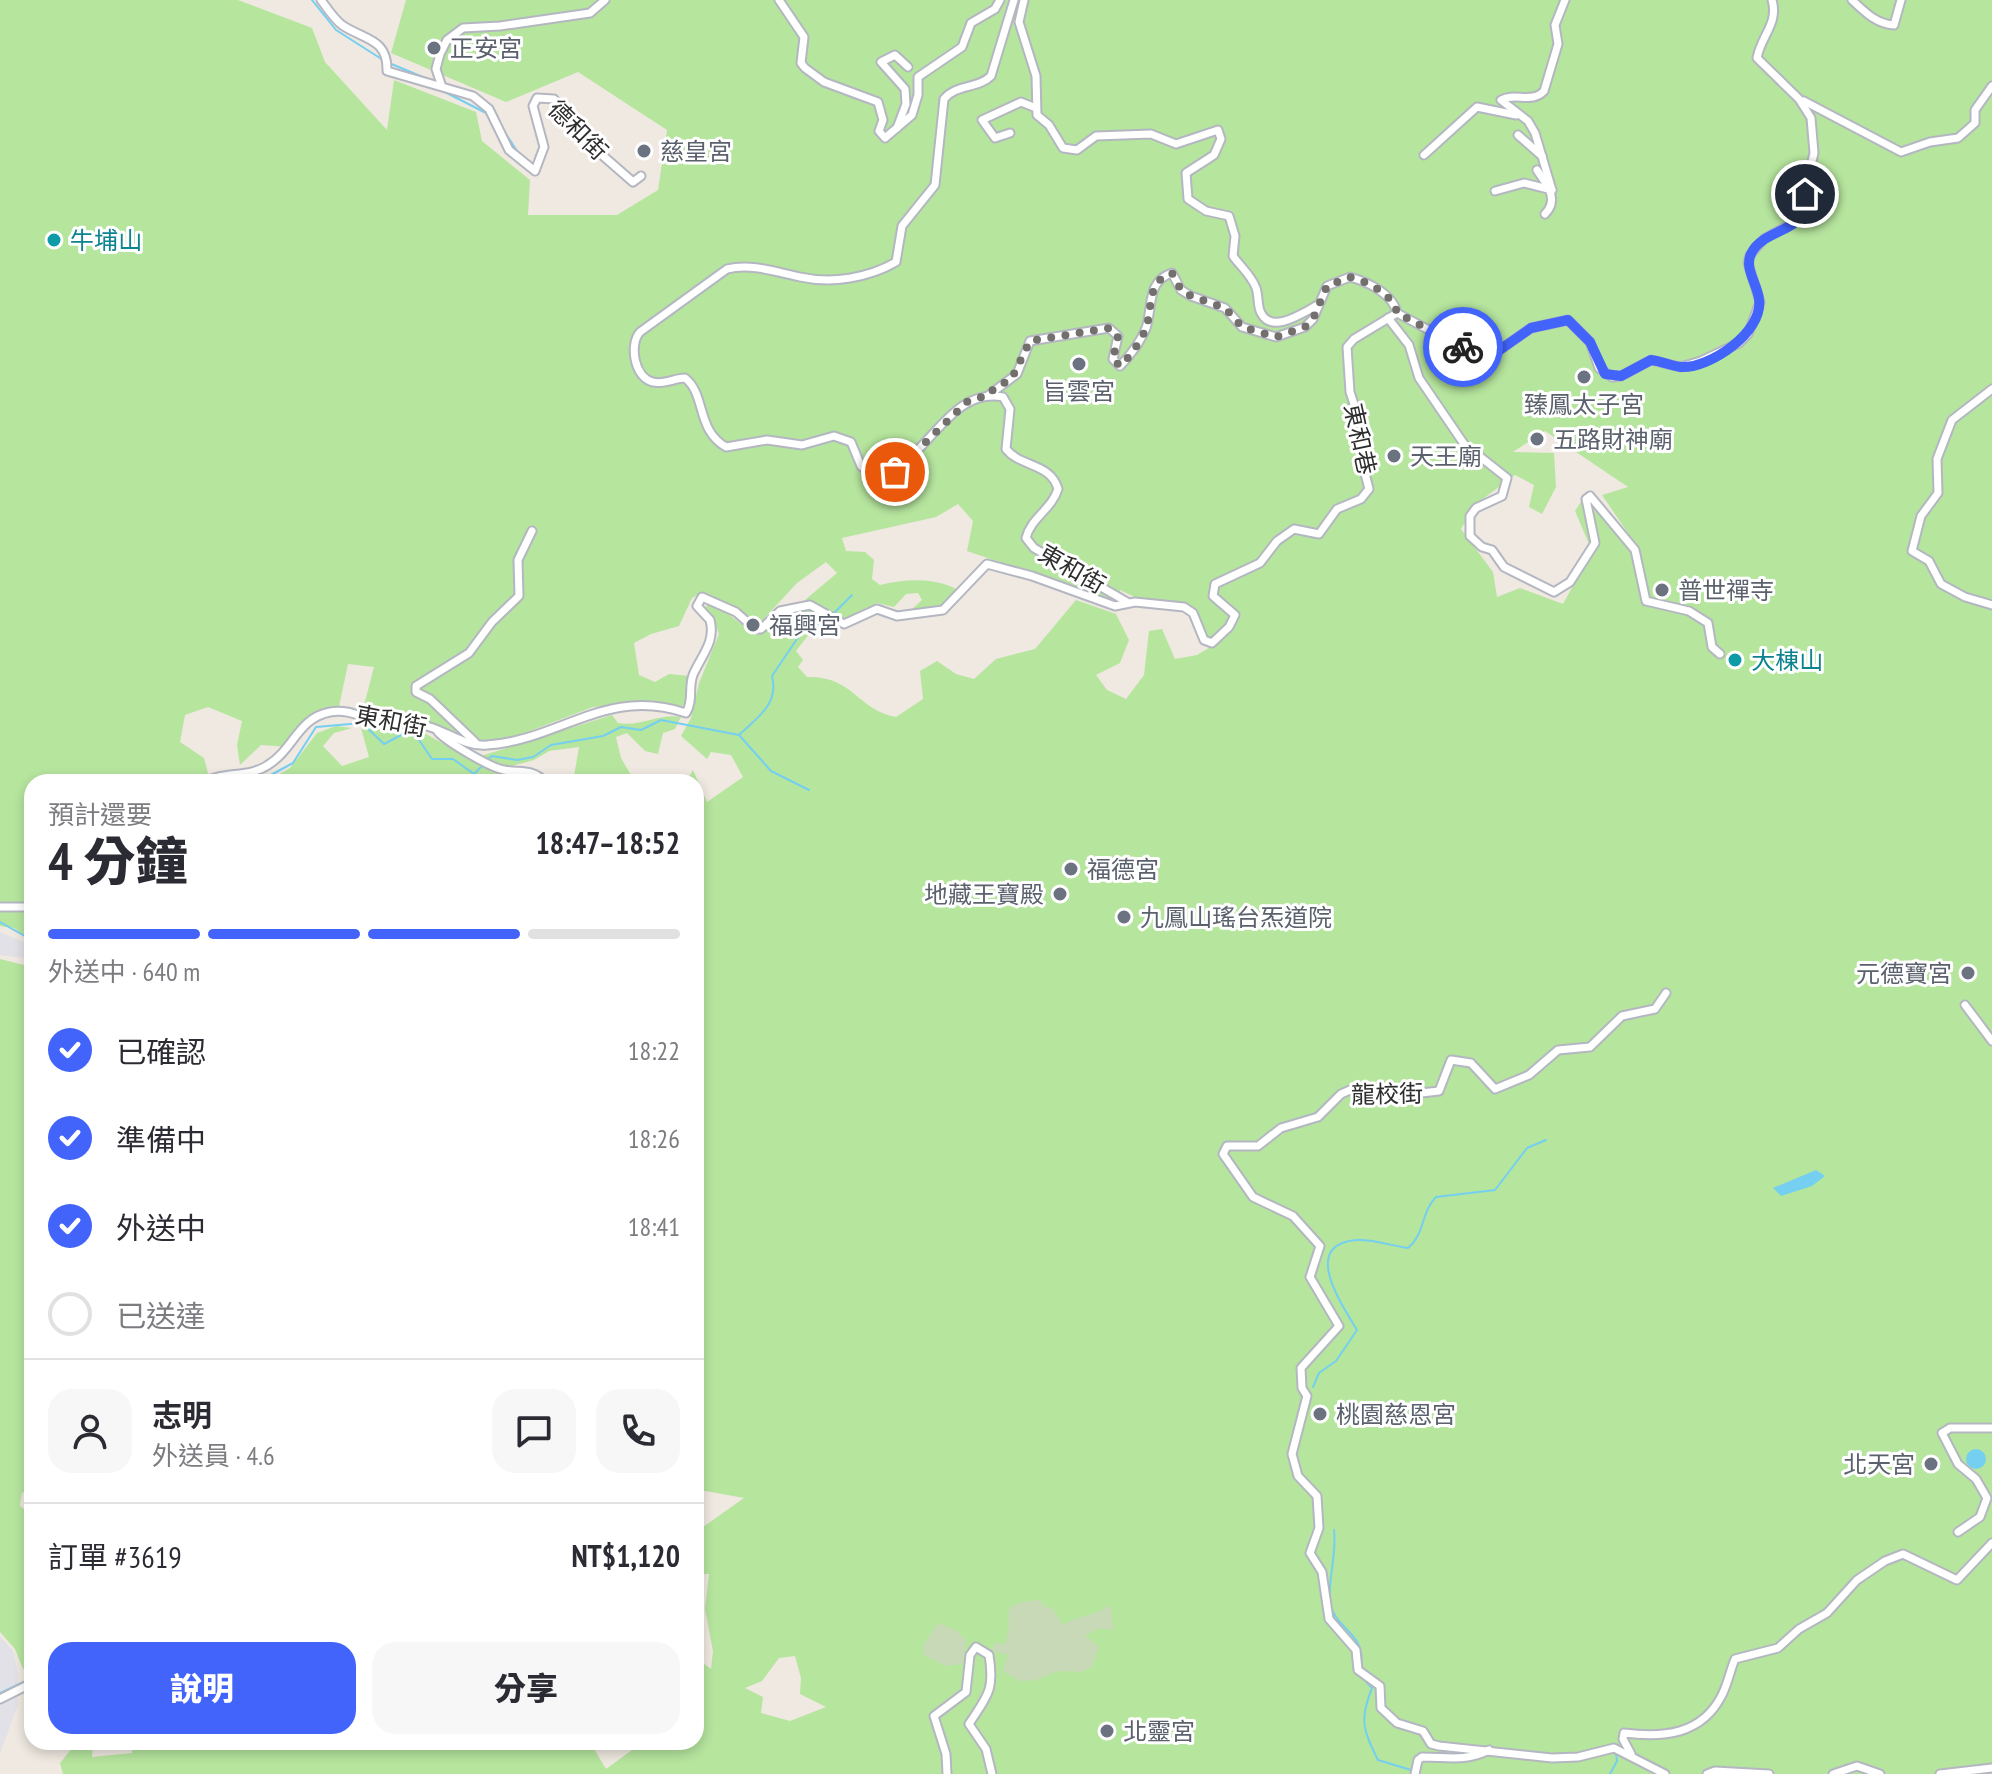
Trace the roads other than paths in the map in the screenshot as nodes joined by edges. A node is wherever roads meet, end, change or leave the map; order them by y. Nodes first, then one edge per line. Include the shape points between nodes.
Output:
1 (321, 0) edge
2 (605, 0) edge
3 (779, 0) edge
4 (1000, 0) edge
5 (1014, 0) edge
6 (1024, 0) edge
7 (1565, 0) edge
8 (1772, 0) edge
9 (1852, 0) edge
10 (1901, 0) edge
11 (908, 67) dead end
12 (435, 83) junction
13 (1992, 86) edge
14 (1799, 99) junction
15 (1036, 108) junction
16 (1522, 117) junction
17 (896, 131) junction
18 (1010, 133) dead end
19 (1518, 135) dead end
20 (1424, 155) dead end
21 (1542, 156) junction
22 (1537, 170) dead end
23 (641, 176) dead end
24 (1552, 190) junction
25 (1495, 191) dead end
26 (1545, 214) dead end
27 (1318, 305) junction
28 (1397, 313) junction
29 (1388, 318) junction
30 (1992, 389) edge
31 (989, 395) junction
32 (532, 531) dead end
33 (1127, 602) junction
34 (1992, 605) edge
35 (1720, 654) dead end
36 (435, 729) junction
37 (479, 745) junction
38 (236, 774) edge
39 (535, 774) edge
40 (0, 907) edge
41 (24, 907) edge
42 (1666, 993) dead end
43 (1965, 1005) dead end
44 (1992, 1041) edge
45 (1992, 1428) edge
46 (1958, 1532) dead end
47 (1992, 1543) edge
48 (24, 1687) edge
49 (0, 1699) edge
50 (1491, 1749) junction
51 (1632, 1756) junction
52 (1992, 1768) edge
53 (947, 1774) edge
54 (992, 1774) edge
55 (1415, 1774) edge
56 (1665, 1774) edge
57 (1707, 1774) edge
58 (1769, 1774) edge
59 (1833, 1774) edge
60 (1880, 1774) edge
61 (1940, 1774) edge

1 - 12 street, 德和街 via 340,24 380,44 387,71
2 - 12 street via 590,13 463,28 447,40
3 - 17 street via 804,37 805,68 824,82 878,102 881,136
4 - 17 street via 967,28 962,47 918,77 912,115
5 - 31 street via 991,76 944,99 935,185 902,226 896,262 862,276 822,281 741,266 727,269 658,317 634,342 641,375 648,380 685,378 693,384 702,418 726,447 767,440 802,445 834,436 851,442 861,466 872,475 895,472 968,401
6 - 15 street via 1019,22 1036,76
7 - 16 street via 1555,25 1558,44 1544,91 1531,98 1501,100
8 - 14 street via 1774,20 1757,58
9 - 10 street via 1875,20 1894,25
11 - 17 street via 895,55 881,62 907,95
12 - 23 street, 德和街 via 473,96 489,109 509,150 535,171 544,147 533,106 546,96 602,157 633,182
13 - 14 street via 1975,110 1975,123 1958,138 1901,152
14 - 28 street via 1811,118 1812,168 1798,220 1764,239 1750,255 1760,309 1739,343 1689,365 1651,360 1612,377 1599,368 1590,342 1568,320 1531,328 1491,356
15 - 18 street via 1021,102 982,120 995,138
15 - 27 street via 1040,121 1070,151 1096,136 1151,134 1176,144 1218,130 1221,139 1214,155 1186,173 1188,199 1206,211 1229,216 1233,256 1255,284 1259,312 1265,318 1287,321
16 - 20 street via 1477,107
16 - 21 street via 1535,133
19 - 21 street
21 - 24 street
22 - 24 street
24 - 25 street via 1524,183
24 - 26 street
27 - 28 street via 1332,282 1350,277 1381,292
27 - 31 street via 1305,327 1276,337 1242,327 1225,308 1181,290 1172,273 1150,297 1146,329 1120,366 1113,359 1118,336 1109,328 1038,338 1025,347 1017,374
28 - 29 street
29 - 33 street, 東和巷 via 1349,343 1347,353 1350,392 1366,440 1363,466 1370,486 1365,495 1337,509 1319,534 1294,529 1260,563 1215,584 1213,596 1235,615 1212,643 1204,640 1193,613 1184,607
29 - 35 street via 1409,345 1419,378 1464,444 1507,478 1502,496 1470,516 1475,542 1492,550 1504,567 1554,592 1563,588 1595,543 1586,499 1590,496 1635,550 1646,601 1689,611 1708,623 1712,647
30 - 34 street via 1952,420 1937,459 1938,493 1921,516 1912,551 1929,561 1941,584
31 - 33 street, 東和街 via 1003,397 1010,409 1005,440 1013,458 1056,479 1052,505 1026,534 1030,545
32 - 37 street via 518,560 519,596 469,653 416,686 416,692
33 - 37 street, 東和街 via 1115,606 987,564 943,610 897,616 877,609 844,624 810,605 780,611 755,629 736,612 702,597 697,606 710,620 711,637 693,675 686,713 663,705 618,707 593,711 528,737
36 - 37 street, 東和街
36 - 38 street, 東和街 via 330,711 307,720 289,749 268,766
36 - 39 street via 448,743 501,770
40 - 41 street
42 - 50 street, 龍校街 via 1655,1009 1622,1016 1590,1047 1558,1050 1529,1075 1495,1089 1471,1063 1451,1060 1439,1091 1376,1098 1350,1090 1318,1117 1281,1128 1258,1146 1224,1149 1226,1161 1253,1197 1293,1216 1320,1246 1310,1277 1339,1322 1301,1368 1307,1396 1292,1454 1298,1476 1317,1496 1319,1528 1310,1553 1322,1572 1329,1619 1356,1650 1358,1670 1380,1686 1381,1708 1397,1723 1423,1731 1431,1744
43 - 44 street
45 - 46 street via 1950,1428 1942,1433 1958,1464 1987,1498 1980,1517
47 - 51 street via 1957,1580 1903,1554 1885,1561 1778,1648 1735,1659 1719,1700 1702,1719 1680,1733 1624,1733
48 - 49 street
50 - 51 street, 龍校街 via 1552,1758 1614,1748
50 - 55 street via 1448,1761 1422,1757
51 - 56 street, 龍校街
52 - 61 street
53 - 54 street via 934,1716 966,1692 970,1655 976,1647 989,1655 990,1689 969,1724 986,1749
57 - 58 street
59 - 60 street via 1857,1766

